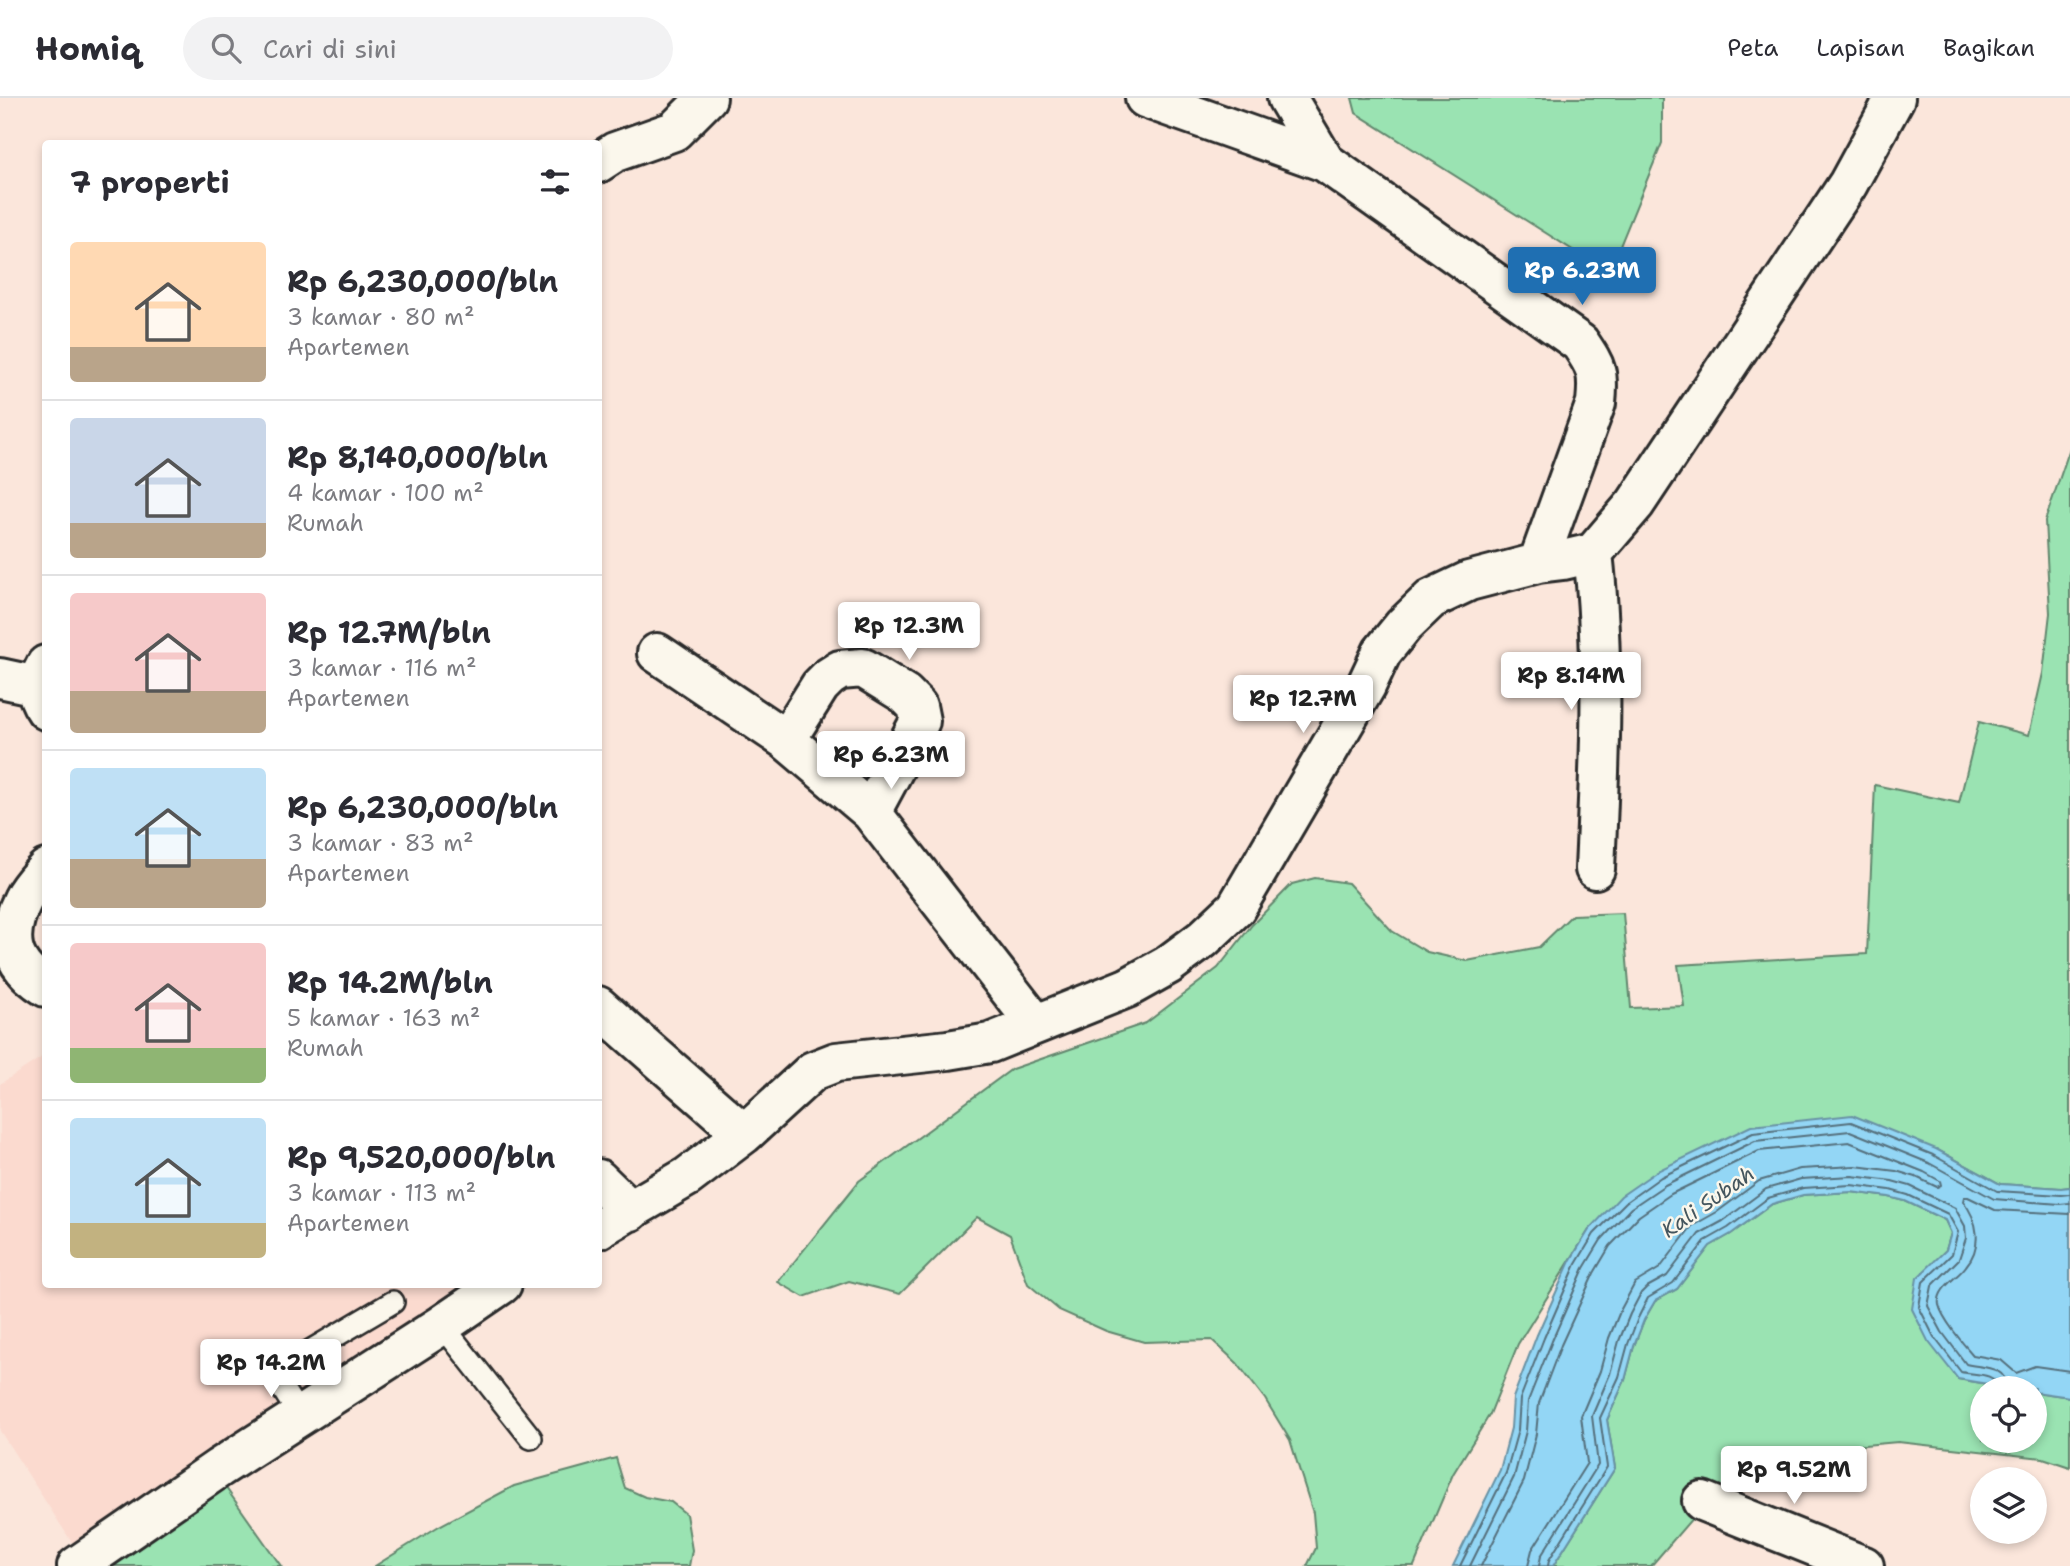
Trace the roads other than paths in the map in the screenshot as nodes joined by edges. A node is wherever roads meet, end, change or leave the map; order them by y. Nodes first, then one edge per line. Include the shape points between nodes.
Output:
1 (707, 98) edge
2 (1144, 98) edge
3 (1287, 98) edge
4 (1895, 98) edge
5 (602, 160) edge
6 (1325, 162) junction
7 (1593, 553) junction
8 (1538, 563) junction
9 (657, 653) dead end
10 (0, 678) edge
11 (42, 687) edge
12 (786, 740) junction
13 (871, 812) junction
14 (1595, 869) dead end
15 (42, 874) edge
16 (42, 978) edge
17 (602, 1010) edge
18 (1035, 1023) junction
19 (744, 1134) junction
20 (602, 1189) edge
21 (615, 1220) edge
22 (496, 1288) edge
23 (393, 1302) dead end
24 (442, 1325) junction
25 (300, 1416) junction
26 (531, 1438) dead end
27 (1702, 1501) dead end
28 (77, 1566) edge
29 (1864, 1566) edge

1 - 5 street via 674,131
2 - 6 street
3 - 6 street
4 - 7 street via 1840,195 1635,504
6 - 8 street via 1580,343 1592,360 1598,379 1597,403
7 - 8 street
7 - 14 street via 1602,725
8 - 18 street via 1469,582 1431,599 1404,625 1382,652 1236,908 1203,939 1127,988
9 - 12 street
10 - 11 street
12 - 13 street
12 - 13 street via 820,686 840,670 863,668 905,694 917,706 920,721
13 - 18 street
15 - 16 street via 23,897 12,928 13,953
17 - 19 street
18 - 19 street via 990,1043 836,1062 813,1071
19 - 21 street via 687,1177
20 - 21 street
22 - 24 street
23 - 25 lane via 278,1370 277,1380
24 - 25 street
24 - 26 lane
25 - 28 street
27 - 29 street

